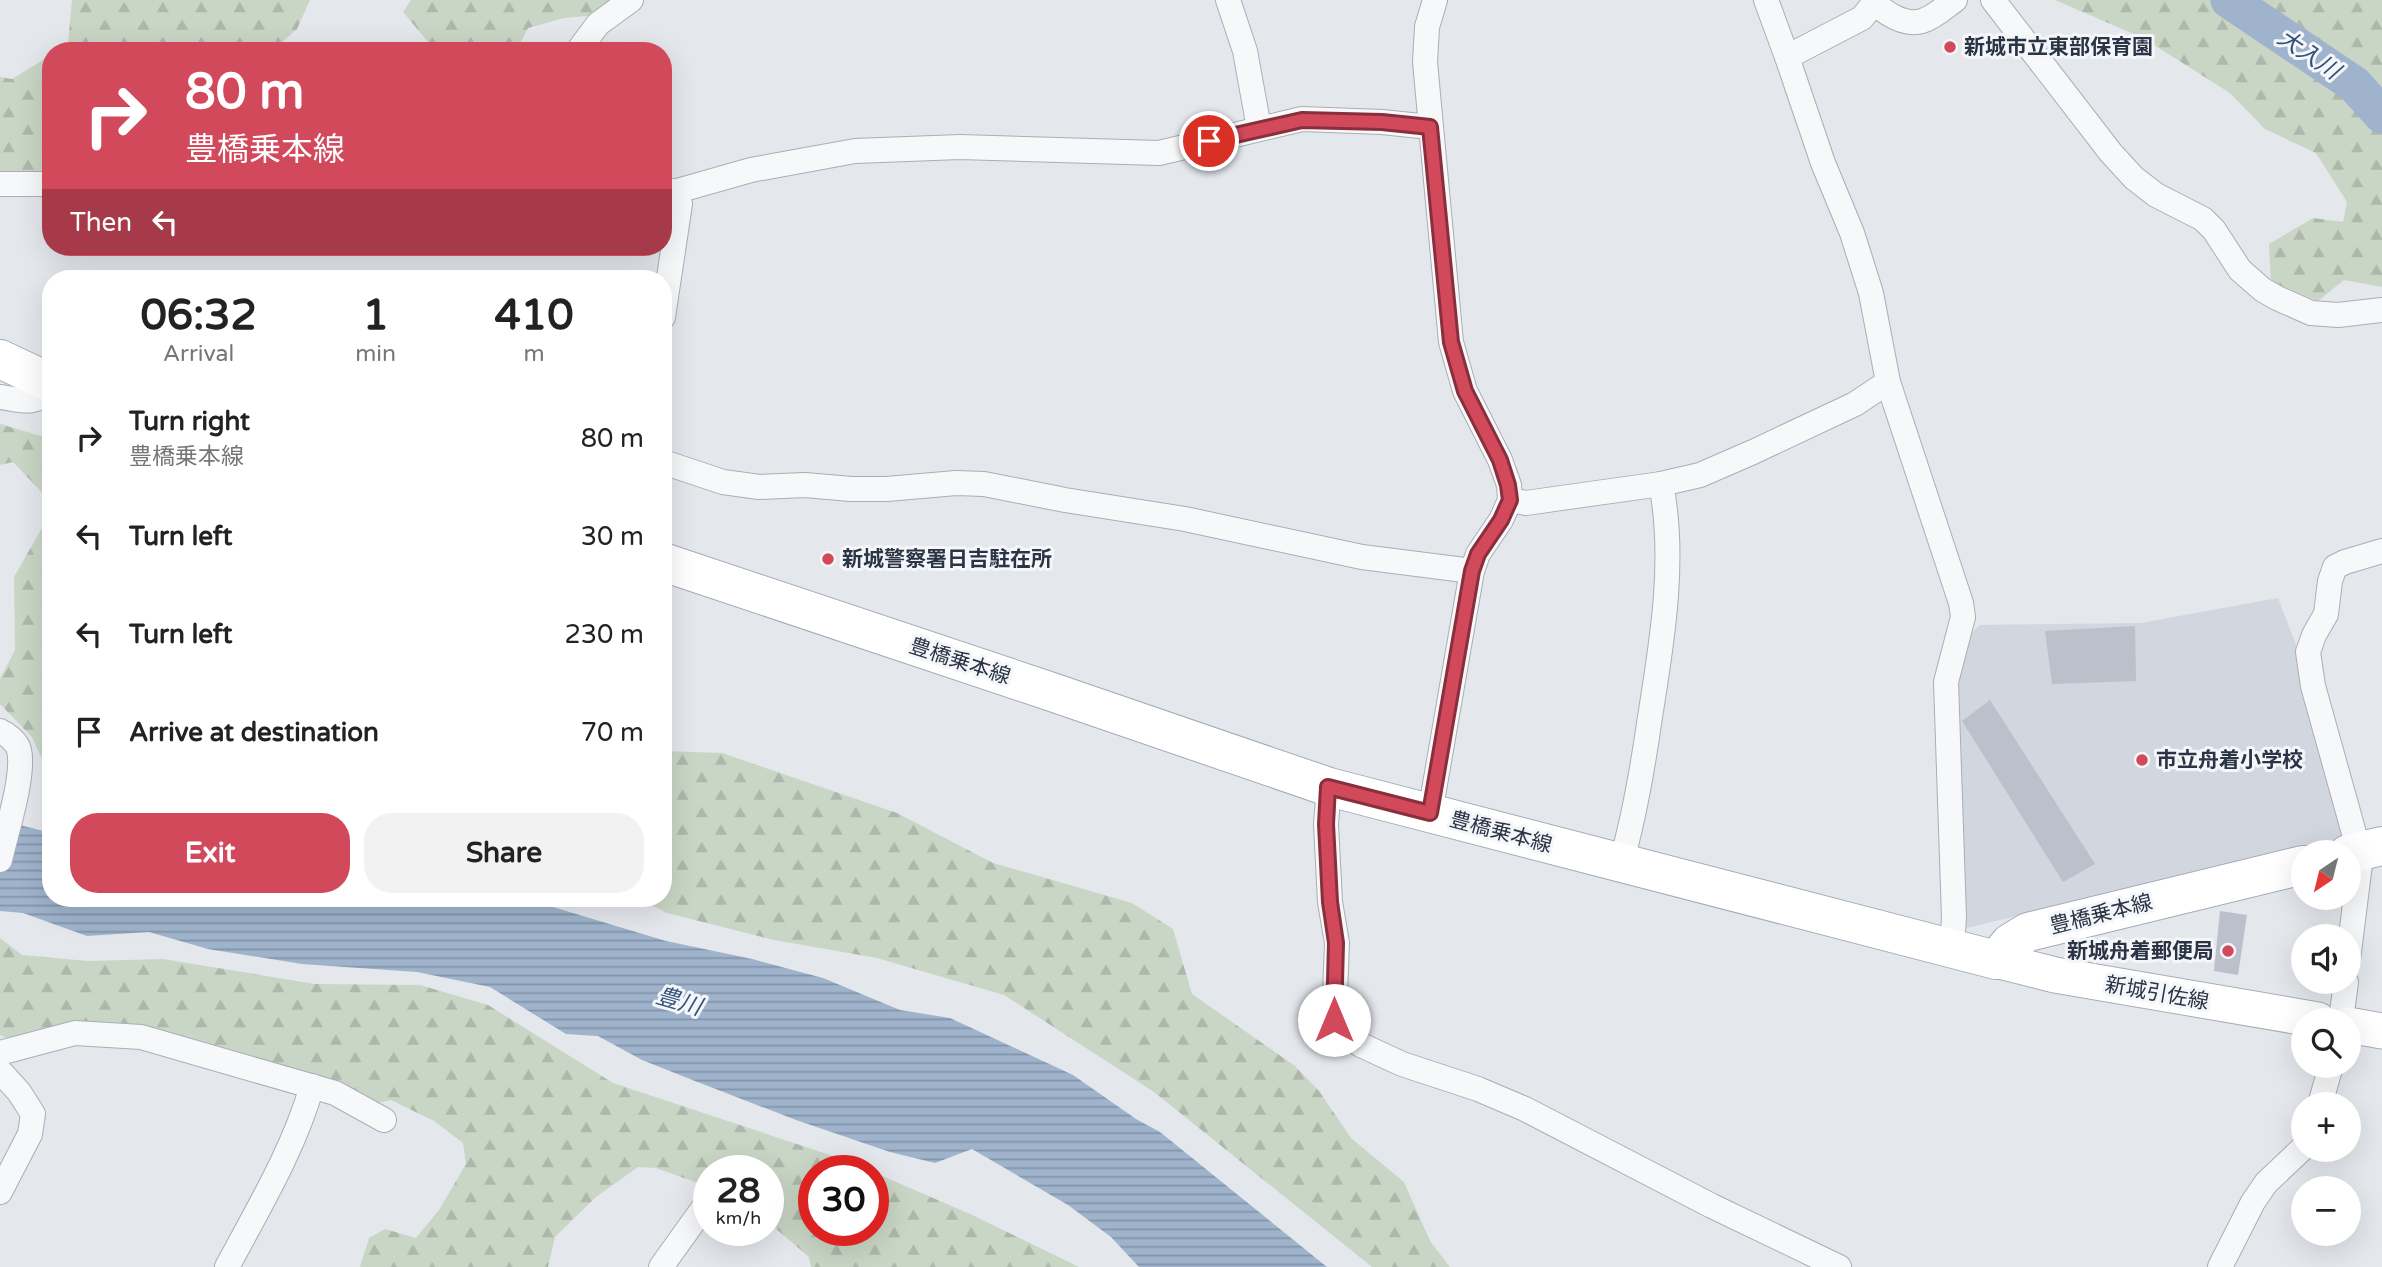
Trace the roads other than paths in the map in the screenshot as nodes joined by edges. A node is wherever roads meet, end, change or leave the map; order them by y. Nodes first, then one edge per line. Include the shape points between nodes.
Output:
1 (631, 0) edge
2 (1228, 0) edge
3 (1435, 0) edge
4 (1766, 0) edge
5 (1955, 0) edge
6 (1993, 0) edge
7 (1874, 1) edge
8 (585, 42) edge
9 (1787, 57) junction
10 (1430, 127) junction
11 (1259, 128) junction
12 (0, 184) edge
13 (42, 184) edge
14 (672, 191) edge
15 (672, 197) edge
16 (670, 270) edge
17 (2382, 310) edge
18 (0, 359) edge
19 (42, 380) edge
20 (1888, 382) junction
21 (0, 397) edge
22 (42, 397) edge
23 (672, 465) edge
24 (1661, 484) junction
25 (1510, 500) junction
26 (2382, 551) edge
27 (672, 565) edge
28 (1472, 571) junction
29 (0, 731) edge
30 (1328, 787) junction
31 (1430, 813) junction
32 (2363, 850) edge
33 (0, 860) edge
34 (1621, 863) junction
35 (2291, 868) edge
36 (2353, 924) edge
37 (1952, 949) junction
38 (1996, 960) junction
39 (2291, 1015) edge
40 (2361, 1027) edge
41 (2382, 1031) edge
42 (0, 1053) edge
43 (0, 1071) edge
44 (312, 1086) junction
45 (384, 1120) dead end
46 (2291, 1159) edge
47 (0, 1192) edge
48 (693, 1222) edge
49 (227, 1267) edge
50 (661, 1267) edge
51 (1839, 1267) edge
52 (2220, 1267) edge

1 - 8 street via 598,24
2 - 11 street via 1245,51
3 - 10 street via 1427,27
4 - 9 street
5 - 7 street via 1924,21 1910,22 1889,14
6 - 17 street via 2110,153 2156,195 2203,219 2240,270 2263,290 2311,313
7 - 9 street via 1862,18
9 - 20 street via 1871,293
10 - 11 street via 1302,120
10 - 25 street via 1451,342 1465,391 1500,460
11 - 14 street via 1159,153 960,148 855,151
12 - 13 street
15 - 16 street via 680,204
18 - 19 main road
20 - 24 street via 1855,404 1753,452 1700,475
20 - 37 street via 1963,617 1946,682
21 - 22 street via 33,401
23 - 28 street via 723,482 759,487 875,489 984,484 1185,519 1362,557
24 - 25 street via 1526,503
24 - 34 street via 1667,516 1666,583 1658,666
25 - 28 street
26 - 32 street via 2335,568 2326,614 2308,652 2313,686
27 - 30 main road, 豊橋乗本線
28 - 31 street
29 - 33 street via 19,747 21,768
30 - 31 main road, 豊橋乗本線
30 - 51 street via 1326,824 1336,943 1334,1020 1342,1032 1402,1064 1525,1109
31 - 34 main road, 豊橋乗本線
32 - 36 street
34 - 37 main road, 豊橋乗本線
35 - 38 main road, 豊橋乗本線 via 2028,932 2010,943
37 - 38 main road, 豊橋乗本線
38 - 39 main road, 新城引佐線 via 2055,975
40 - 41 main road
42 - 44 street via 75,1033 115,1034 141,1037
43 - 47 street via 33,1114 30,1134
44 - 45 street
44 - 49 street via 271,1184
46 - 52 street via 2253,1202
48 - 50 street

